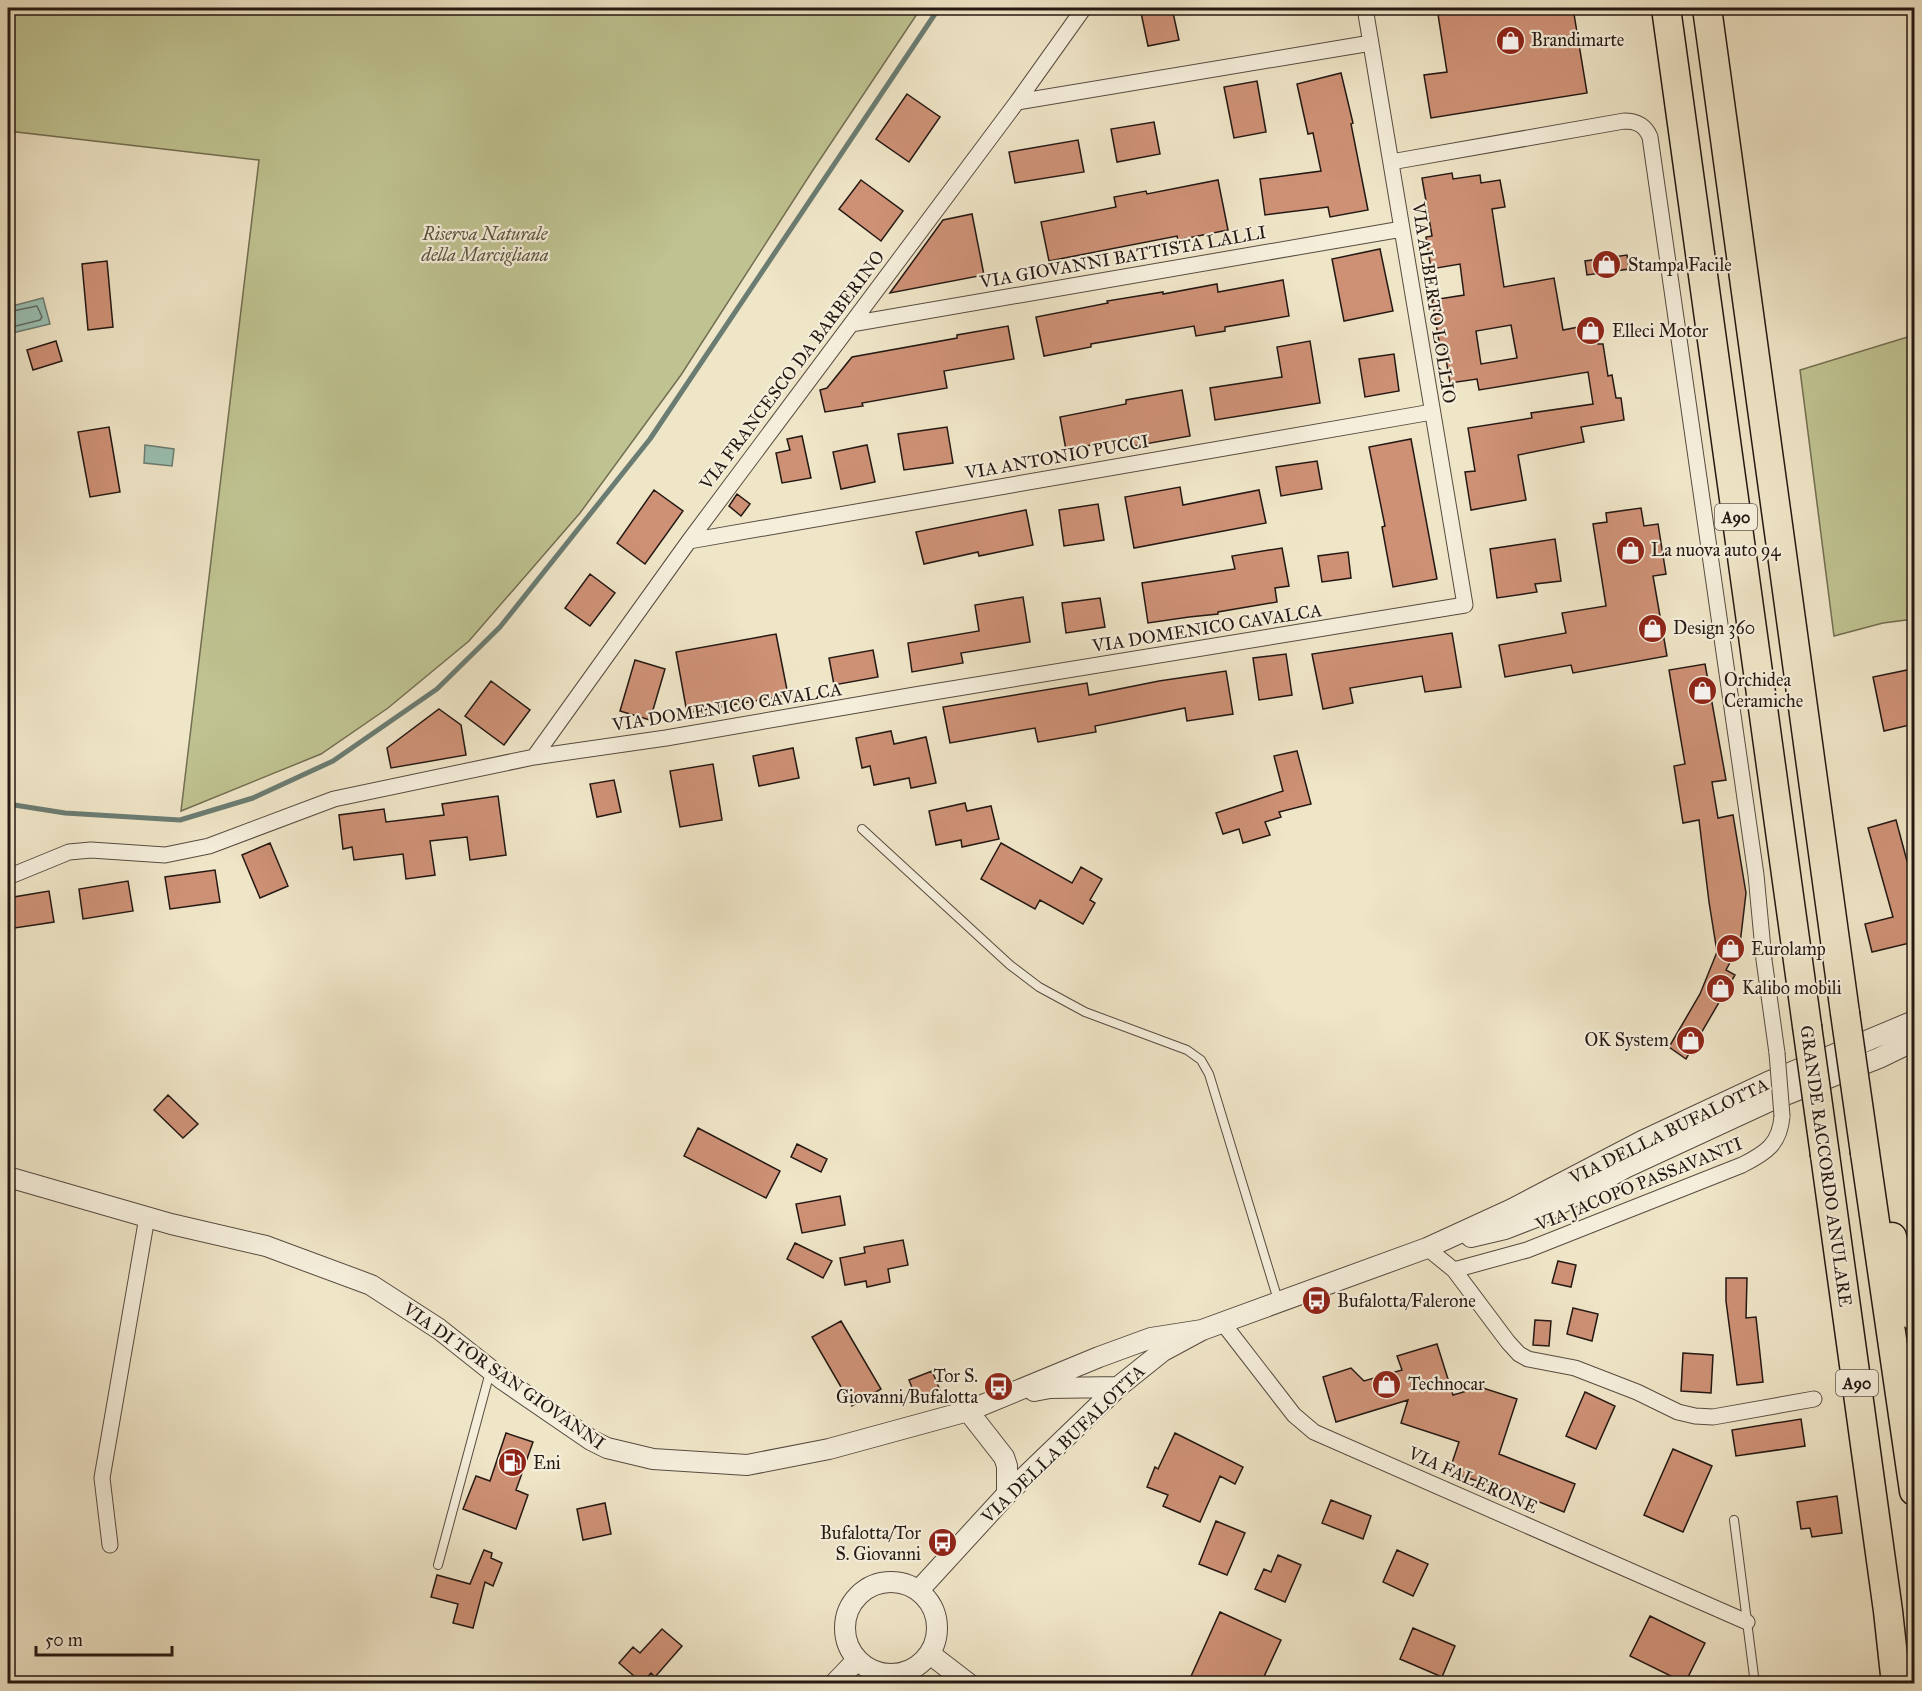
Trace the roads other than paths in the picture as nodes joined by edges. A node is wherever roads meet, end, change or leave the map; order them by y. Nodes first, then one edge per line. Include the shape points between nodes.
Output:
1 (1084, 8) edge
2 (1365, 8) edge
3 (1666, 8) edge
4 (1707, 8) edge
5 (1371, 43) junction
6 (1017, 102) junction
7 (1391, 162) junction
8 (1402, 229) junction
9 (851, 324) junction
10 (1432, 412) junction
11 (689, 541) junction
12 (1465, 605) joint
13 (534, 758) junction
14 (862, 829) dead end
15 (8, 877) edge
16 (1914, 1021) edge
17 (1914, 1041) edge
18 (8, 1177) edge
19 (1870, 1192) junction
20 (147, 1217) junction
21 (1427, 1248) junction
22 (1454, 1270) junction
23 (1278, 1302) junction
24 (1914, 1316) edge
25 (1222, 1322) junction
26 (1202, 1330) junction
27 (490, 1370) junction
28 (1118, 1387) junction
29 (1010, 1394) junction
30 (1814, 1399) dead end
31 (968, 1411) junction
32 (1914, 1491) edge
33 (1007, 1494) junction
34 (1734, 1520) dead end
35 (110, 1545) dead end
36 (438, 1565) dead end
37 (919, 1590) junction
38 (1747, 1622) junction
39 (930, 1654) junction
40 (857, 1660) junction
41 (834, 1683) edge
42 (969, 1683) edge
43 (1755, 1683) edge
44 (1896, 1683) edge

1 - 6 street, VIA FRANCESCO DA BARBERINO
2 - 5 street, VIA ALBERTO LOLLIO
3 - 44 highway, GRANDE RACCORDO ANULARE / A90, bridge
4 - 19 highway, A90, bridge
5 - 6 street
5 - 7 street, VIA ALBERTO LOLLIO
6 - 9 street, VIA FRANCESCO DA BARBERINO
7 - 8 street, VIA ALBERTO LOLLIO
7 - 22 street, VIA JACOPO PASSAVANTI, bridge via 1624,121 1640,124 1648,131 1756,875 1782,1116 1781,1130 1773,1144 1742,1165 1527,1250
8 - 9 street, VIA GIOVANNI BATTISTA LALLI
8 - 10 street, VIA ALBERTO LOLLIO
9 - 11 street, VIA FRANCESCO DA BARBERINO
10 - 11 street, VIA ANTONIO PUCCI
10 - 12 street, VIA ALBERTO LOLLIO
11 - 13 street, VIA FRANCESCO DA BARBERINO
12 - 13 street, VIA DOMENICO CAVALCA
13 - 15 street, VIA DOMENICO CAVALCA via 334,799 209,846 165,855 69,852
14 - 23 lane via 1039,987 1078,1009 1187,1050 1201,1060 1209,1074
16 - 21 street, VIA DELLA BUFALOTTA via 1768,1082
17 - 21 street, VIA DELLA BUFALOTTA via 1770,1101 1626,1168 1536,1217 1505,1229
18 - 20 street, VIA DI TOR SAN GIOVANNI
19 - 24 highway via 1891,1234
19 - 32 highway, A90
20 - 27 street, VIA DI TOR SAN GIOVANNI via 266,1246 371,1286 439,1329
20 - 35 street via 102,1478
21 - 22 street
21 - 23 street, VIA DELLA BUFALOTTA
22 - 30 street via 1508,1342 1528,1359 1575,1368 1695,1416 1713,1417
23 - 25 street, VIA DELLA BUFALOTTA
25 - 26 street, VIA DELLA BUFALOTTA
25 - 38 street, VIA FALERONE via 1294,1415 1314,1432
26 - 28 street, VIA DELLA BUFALOTTA via 1163,1351
26 - 29 street via 1152,1338
27 - 31 street, VIA DI TOR SAN GIOVANNI via 591,1440 653,1459 747,1465 829,1449
27 - 36 lane
28 - 29 street via 1050,1388
28 - 33 street, VIA DELLA BUFALOTTA
29 - 31 street, VIA DI TOR SAN GIOVANNI
31 - 33 street via 1004,1457
33 - 37 street, VIA DELLA BUFALOTTA
34 - 38 lane
37 - 39 street via 935,1615 937,1631
37 - 40 street via 907,1584 885,1582 855,1598 847,1611 844,1634
38 - 43 lane
39 - 40 street via 913,1669 898,1674 883,1674
39 - 42 street
40 - 41 street

